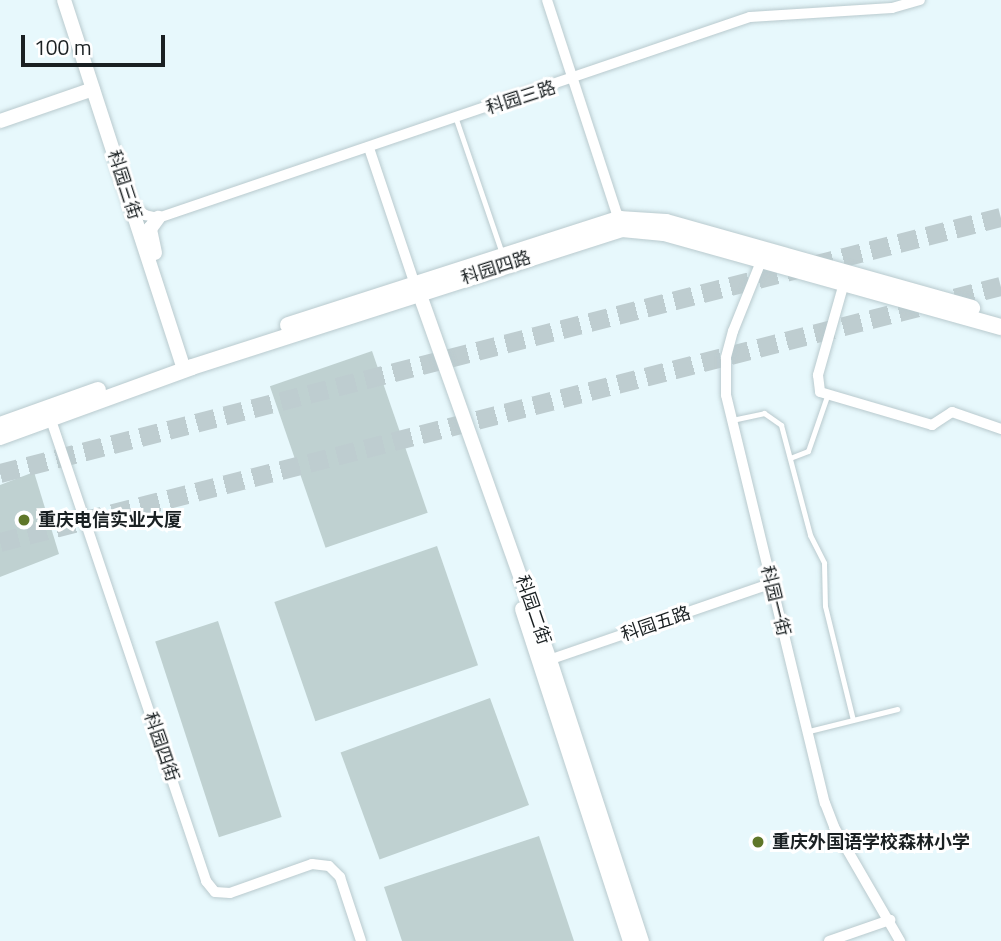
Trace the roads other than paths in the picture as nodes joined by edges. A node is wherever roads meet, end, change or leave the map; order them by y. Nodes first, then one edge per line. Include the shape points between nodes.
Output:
1 (64, 0) edge
2 (547, 0) edge
3 (920, 0) edge
4 (574, 80) junction
5 (93, 89) junction
6 (456, 119) junction
7 (0, 121) edge
8 (369, 148) junction
9 (130, 204) junction
10 (158, 218) junction
11 (621, 224) junction
12 (502, 253) junction
13 (764, 254) junction
14 (844, 283) junction
15 (416, 290) junction
16 (1001, 316) edge
17 (1001, 327) edge
18 (186, 364) junction
19 (827, 396) junction
20 (48, 414) junction
21 (732, 420) junction
22 (0, 425) edge
23 (1001, 429) edge
24 (0, 436) edge
25 (790, 458) junction
26 (770, 584) junction
27 (545, 661) junction
28 (897, 709) dead end
29 (853, 720) junction
30 (807, 732) junction
31 (890, 919) junction
32 (833, 940) edge
33 (361, 941) edge
34 (630, 941) edge
35 (642, 941) edge
36 (900, 941) edge

1 - 5 street, 科园三街
2 - 4 street
3 - 4 street, 科园三路 via 892,8 750,17
4 - 6 street, 科园三路
4 - 11 street
5 - 7 street
5 - 9 street, 科园三街
6 - 8 street, 科园三路
6 - 12 lane
8 - 10 street, 科园三路
8 - 15 street, 科园二街
9 - 10 street
9 - 18 street, 科园三街
10 - 18 street, 科园三街 via 150,229 150,240
11 - 12 main road, 科园四路
11 - 13 main road, 科园四路 via 666,222
11 - 15 main road, 科园四路
12 - 15 main road, 科园四路
13 - 14 main road, 科园四路
13 - 16 main road, 科园四路
13 - 21 street, 科园一街 via 726,359
14 - 17 main road, 科园四路
14 - 19 street via 818,375 820,392
15 - 18 main road, 科园四路
15 - 27 street, 科园二街
18 - 20 main road, 科园四路
19 - 23 street via 932,425 948,412
19 - 25 lane via 808,452
20 - 22 main road, 科园四路
20 - 24 main road, 科园四路
20 - 33 street, 科园四街 via 206,881 215,892 230,892 312,864 329,866 340,877
21 - 25 lane via 769,414 781,425
21 - 26 street, 科园一街
25 - 29 lane via 810,535 824,563 825,606
26 - 27 street, 科园五路
26 - 30 street, 科园一街
27 - 34 street, 科园二街
27 - 35 street, 科园二街
28 - 29 lane
29 - 30 lane
30 - 31 street, 科园一街 via 834,827
31 - 32 street
31 - 36 street, 科园一街

